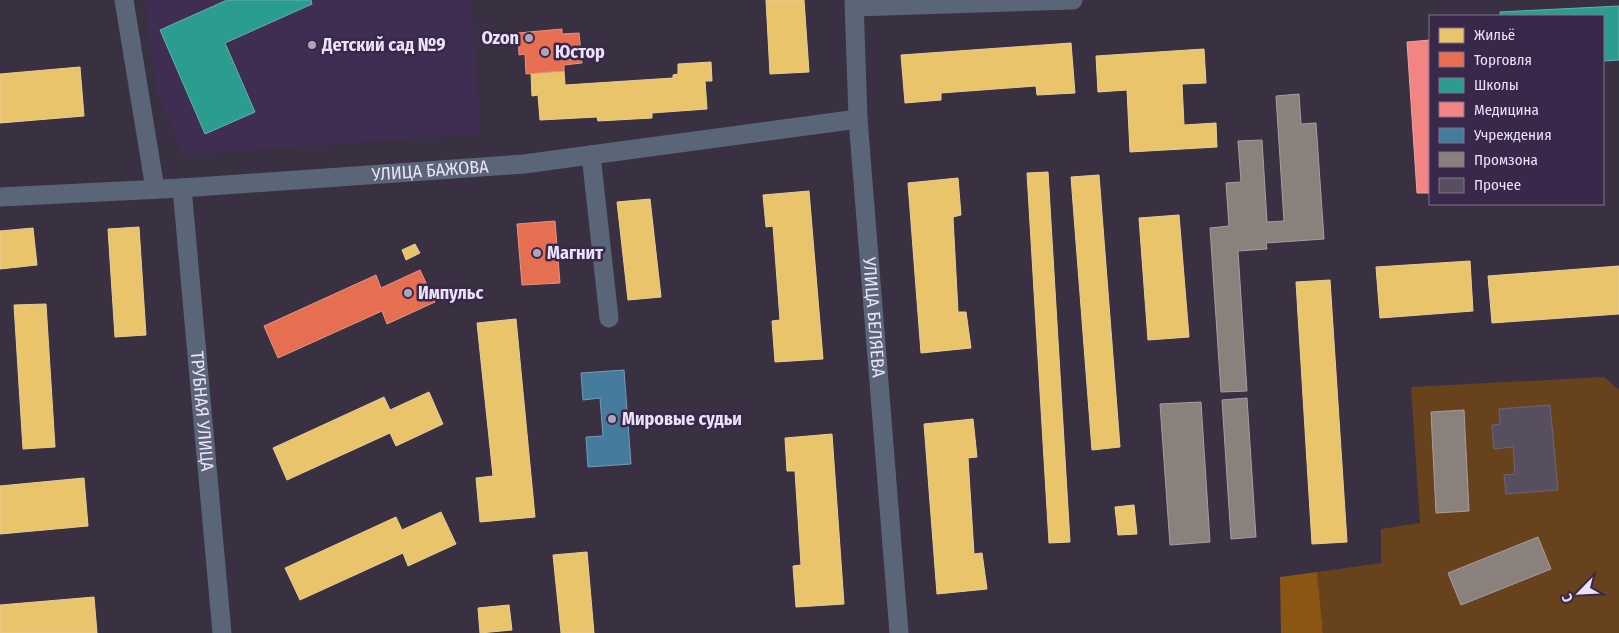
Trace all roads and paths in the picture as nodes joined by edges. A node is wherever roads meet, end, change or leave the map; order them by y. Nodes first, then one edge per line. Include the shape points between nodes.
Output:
1 (124, 0) edge
2 (1072, 0) edge
3 (855, 3) edge
4 (858, 119) junction
5 (591, 155) junction
6 (182, 188) junction
7 (155, 189) junction
8 (0, 197) edge
9 (609, 318) dead end
10 (222, 633) edge
11 (899, 633) edge

1 - 7 street
2 - 3 street
3 - 4 street, УЛИЦА БЕЛЯЕВА
4 - 5 street, УЛИЦА БАЖОВА
4 - 11 street, УЛИЦА БЕЛЯЕВА
5 - 6 street, УЛИЦА БАЖОВА via 448,171
5 - 9 street
6 - 7 street, УЛИЦА БАЖОВА
6 - 10 street, ТРУБНАЯ УЛИЦА
7 - 8 street, УЛИЦА БАЖОВА

